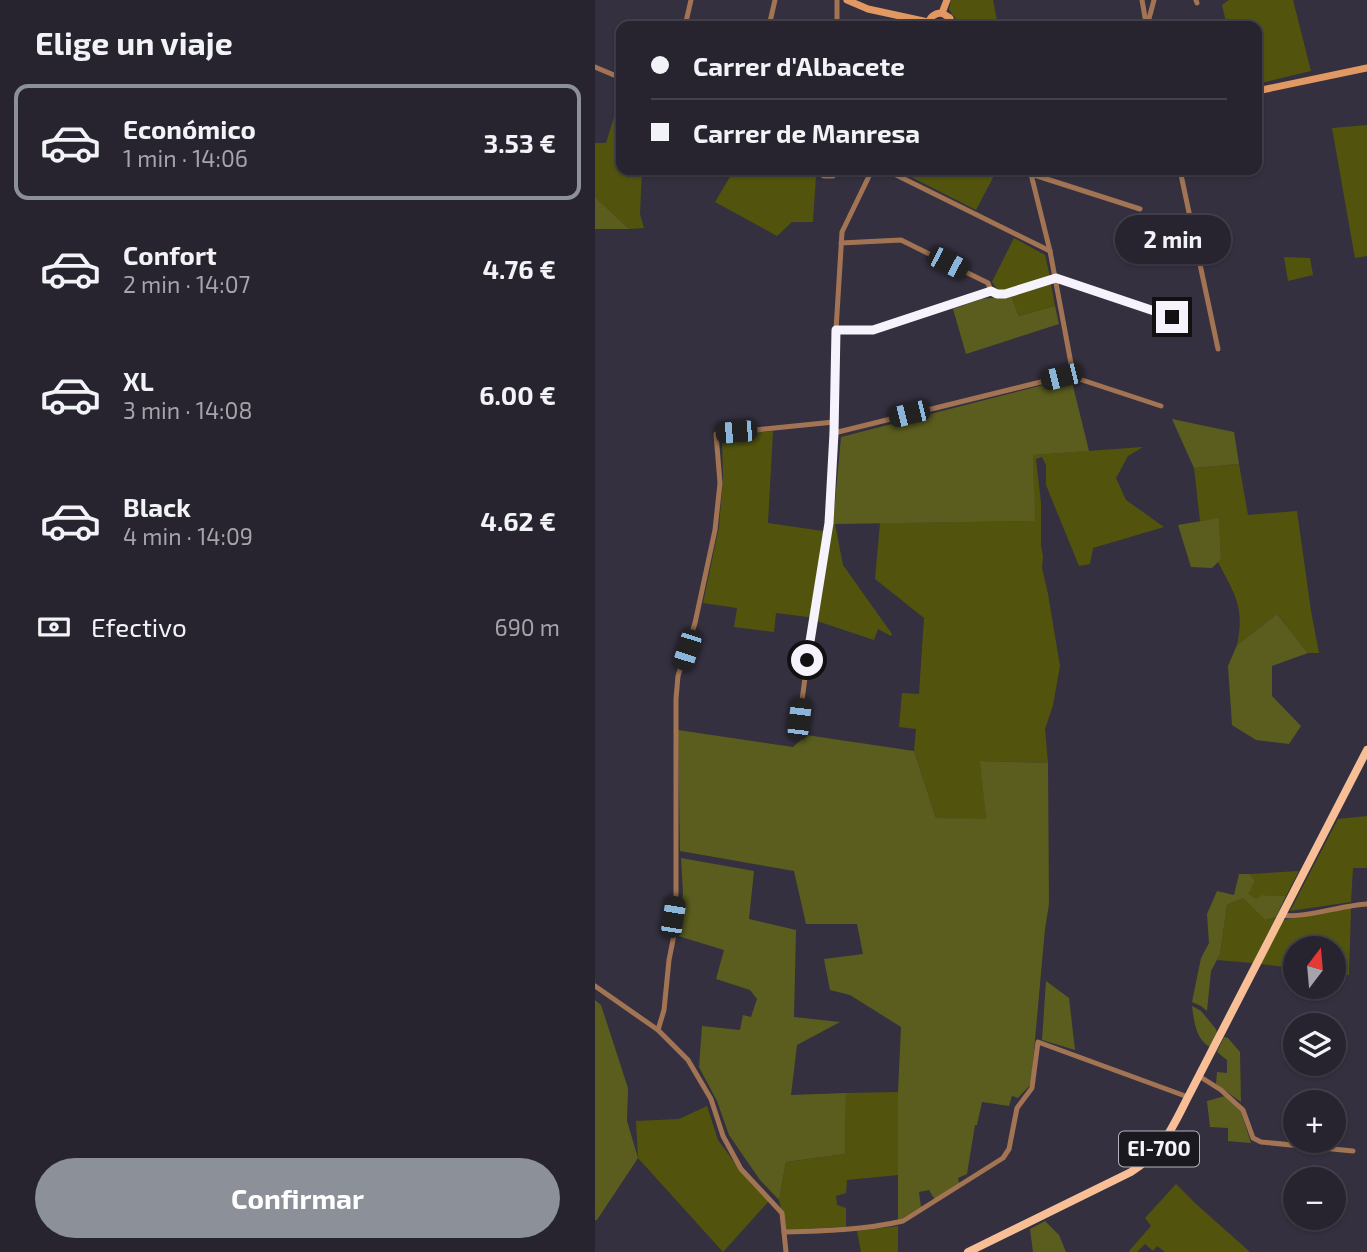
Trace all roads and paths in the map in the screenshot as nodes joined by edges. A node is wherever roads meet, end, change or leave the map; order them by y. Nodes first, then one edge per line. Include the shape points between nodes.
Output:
1 (691, 0) edge
2 (775, 0) edge
3 (837, 0) edge
4 (848, 0) edge
5 (947, 0) edge
6 (1142, 0) edge
7 (1154, 0) edge
8 (942, 13) junction
9 (686, 21) edge
10 (770, 21) edge
11 (837, 21) edge
12 (916, 21) edge
13 (930, 21) edge
14 (951, 21) edge
15 (1146, 21) edge
16 (1148, 21) edge
17 (595, 67) edge
18 (1367, 68) edge
19 (616, 76) edge
20 (1262, 90) edge
21 (870, 175) edge
22 (896, 175) edge
23 (1031, 175) edge
24 (1039, 175) edge
25 (1180, 175) edge
26 (1140, 209) dead end
27 (841, 243) junction
28 (1050, 251) junction
29 (1056, 278) junction
30 (991, 291) junction
31 (1172, 317) dead end
32 (836, 330) junction
33 (1218, 349) dead end
34 (1073, 374) junction
35 (1161, 406) dead end
36 (834, 422) junction
37 (834, 433) junction
38 (797, 737) dead end
39 (1367, 750) edge
40 (1367, 904) edge
41 (1282, 915) junction
42 (595, 986) edge
43 (658, 1030) junction
44 (1199, 1076) junction
45 (1188, 1097) junction
46 (1353, 1151) dead end
47 (784, 1232) junction
48 (786, 1252) edge
49 (968, 1252) edge

1 - 9 street
2 - 10 street
3 - 11 street
4 - 12 street
5 - 8 street
6 - 15 street
7 - 16 street
8 - 13 street
8 - 14 street
17 - 19 street
18 - 20 street
21 - 27 street
22 - 28 street
23 - 28 street
24 - 26 street
25 - 33 street
27 - 30 street via 901,240 988,283
27 - 32 street
28 - 29 street
29 - 30 street via 1005,294
29 - 31 street
29 - 34 street
30 - 32 street via 873,330
32 - 36 street
34 - 35 street
34 - 37 street
36 - 37 street
36 - 43 street via 716,434 720,484 715,530 675,699 674,935
37 - 38 street via 828,533
39 - 41 main road, EI-700
40 - 41 street
41 - 44 main road, EI-700
42 - 43 street
43 - 47 street via 688,1060 711,1099 723,1136 741,1169 782,1213
44 - 45 main road, EI-700
44 - 46 street via 1235,1101 1253,1138 1261,1142
45 - 47 street via 1038,1042 1032,1088 1017,1108 1003,1158 903,1221
45 - 49 main road, EI-700 via 1160,1147 1142,1165
47 - 48 street

